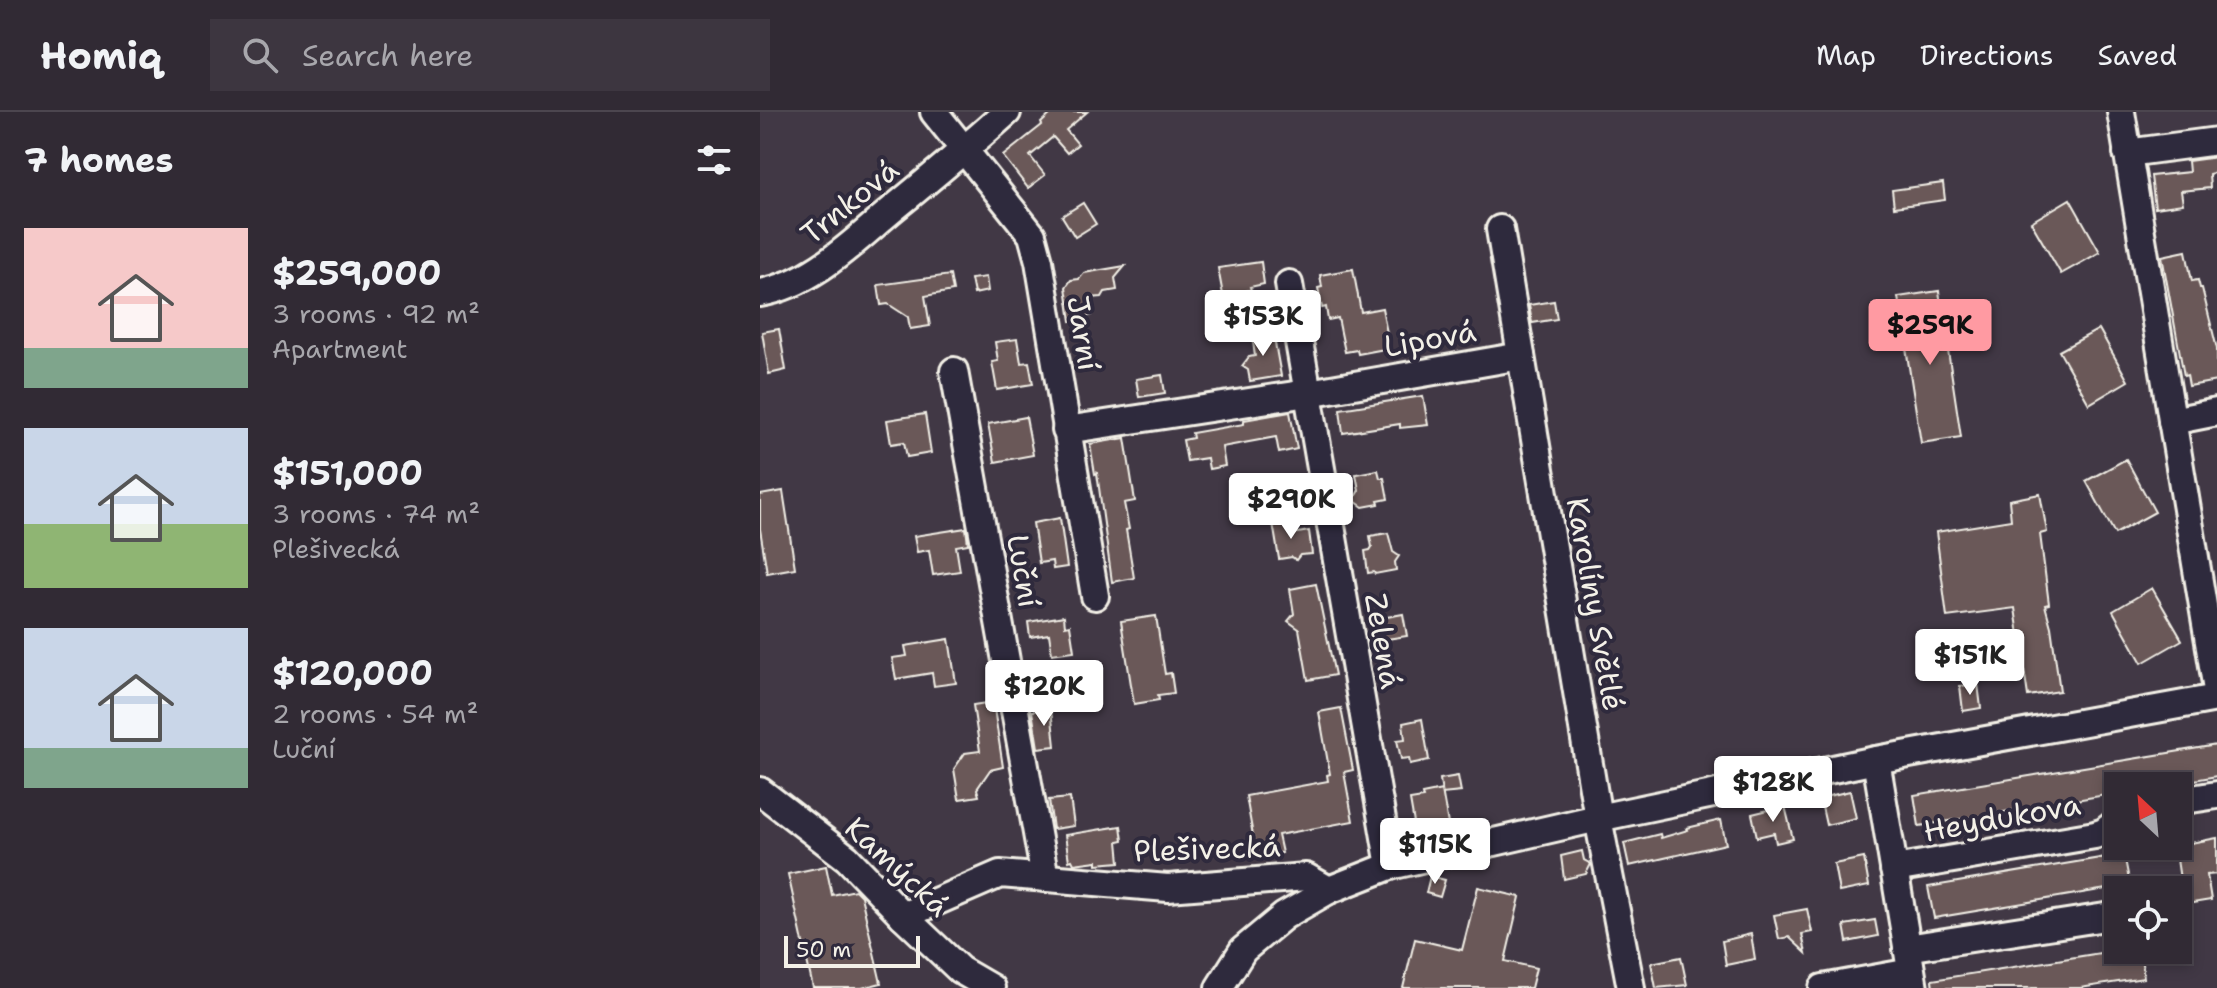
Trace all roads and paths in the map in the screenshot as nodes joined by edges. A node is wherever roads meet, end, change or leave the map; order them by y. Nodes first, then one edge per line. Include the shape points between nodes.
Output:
1 (934, 112) edge
2 (1007, 112) edge
3 (2121, 112) edge
4 (2217, 141) edge
5 (965, 150) junction
6 (2127, 153) junction
7 (1500, 229) dead end
8 (1289, 284) dead end
9 (760, 293) edge
10 (1521, 356) junction
11 (954, 371) dead end
12 (1308, 393) junction
13 (2217, 412) edge
14 (2172, 421) junction
15 (1066, 430) junction
16 (1095, 596) dead end
17 (2217, 690) edge
18 (2217, 698) edge
19 (1876, 760) junction
20 (760, 791) edge
21 (2217, 795) edge
22 (2192, 799) edge
23 (1598, 818) junction
24 (2104, 832) edge
25 (1390, 866) junction
26 (1894, 869) junction
27 (1045, 878) junction
28 (1329, 890) junction
29 (903, 916) junction
30 (2104, 919) edge
31 (1911, 969) edge
32 (991, 988) edge
33 (1219, 988) edge
34 (1631, 988) edge
35 (1823, 988) edge

1 - 5 street, Jarní
2 - 5 street, Trnková
3 - 6 street
4 - 6 street
5 - 9 street, Trnková via 814,272
5 - 15 street, Jarní via 1032,235
6 - 14 street
7 - 10 street, Karolíny Světlé
8 - 12 street, Zelená
10 - 12 street, Lipová
10 - 23 street, Karolíny Světlé
11 - 27 street, Luční
12 - 15 street, Lipová
12 - 25 street, Zelená
13 - 14 street
14 - 17 street
15 - 16 street, Jarní
18 - 19 street
19 - 23 street
19 - 26 street, Heydukova
20 - 29 street, Kamýcká via 847,858
21 - 22 street
23 - 25 street
23 - 34 street, Karolíny Světlé
24 - 26 street, Heydukova
25 - 28 street
26 - 31 street, Heydukova
27 - 28 street, Plešivecká via 1168,888 1306,877
27 - 29 street, Plešivecká via 1000,874
28 - 33 street via 1284,916 1243,950
29 - 32 street, Kamýcká via 960,970
30 - 31 street
31 - 35 street

